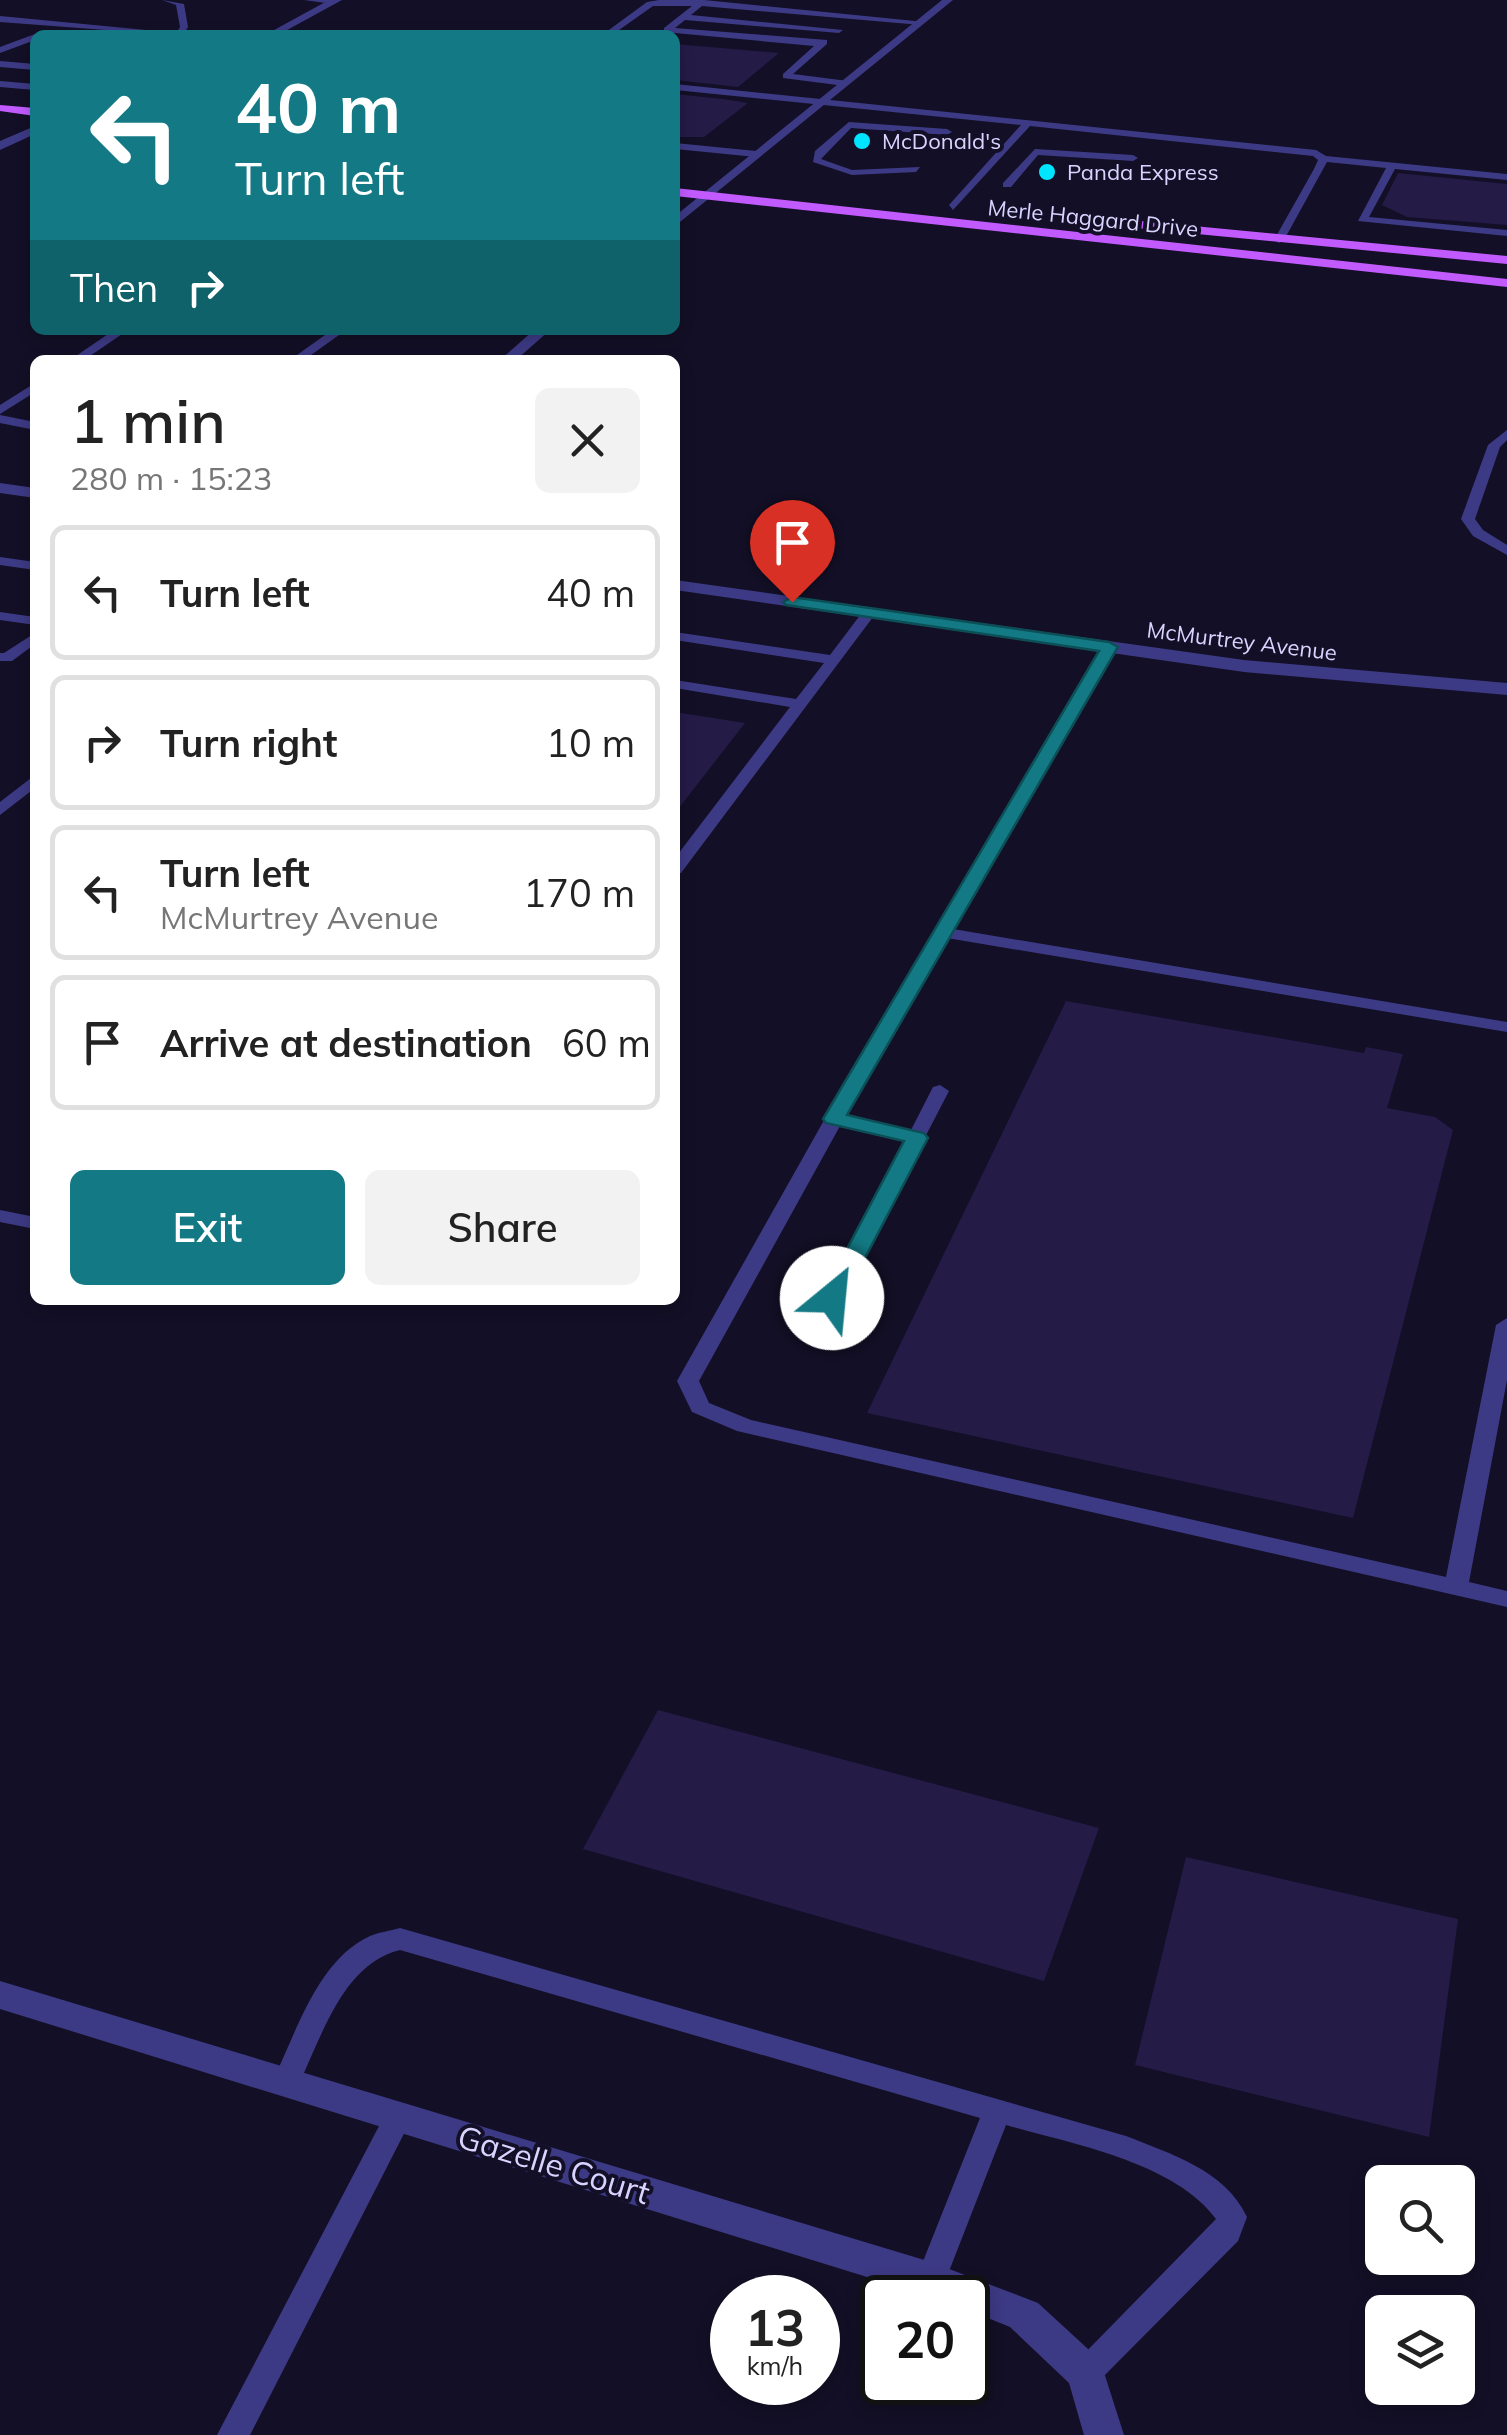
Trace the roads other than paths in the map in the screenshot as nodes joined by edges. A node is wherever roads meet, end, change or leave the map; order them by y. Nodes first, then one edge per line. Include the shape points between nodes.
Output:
1 (166, 0) edge
2 (308, 0) edge
3 (948, 0) edge
4 (335, 1) edge
5 (702, 2) edge
6 (857, 16) junction
7 (682, 17) junction
8 (0, 18) edge
9 (921, 22) junction
10 (118, 30) edge
11 (182, 30) edge
12 (280, 30) edge
13 (613, 30) edge
14 (667, 30) edge
15 (839, 30) junction
16 (680, 31) edge
17 (30, 39) edge
18 (822, 44) junction
19 (0, 50) edge
20 (0, 64) edge
21 (30, 67) edge
22 (680, 78) edge
23 (845, 83) junction
24 (0, 84) edge
25 (30, 87) edge
26 (680, 87) edge
27 (717, 91) junction
28 (822, 101) junction
29 (0, 108) edge
30 (30, 111) edge
31 (0, 120) edge
32 (1029, 122) junction
33 (30, 125) edge
34 (30, 129) edge
35 (949, 130) dead end
36 (0, 146) edge
37 (680, 146) edge
38 (756, 154) junction
39 (1134, 158) dead end
40 (1323, 159) junction
41 (1392, 166) junction
42 (916, 169) dead end
43 (1507, 176) edge
44 (680, 177) edge
45 (723, 182) junction
46 (1007, 185) dead end
47 (680, 193) edge
48 (704, 196) junction
49 (953, 207) junction
50 (1007, 212) dead end
51 (1043, 216) dead end
52 (680, 218) edge
53 (1507, 234) edge
54 (1279, 240) junction
55 (1507, 260) edge
56 (1507, 282) edge
57 (114, 335) edge
58 (333, 335) edge
59 (538, 335) edge
60 (84, 355) edge
61 (303, 355) edge
62 (513, 355) edge
63 (30, 390) edge
64 (0, 410) edge
65 (0, 419) edge
66 (30, 425) edge
67 (1507, 434) edge
68 (0, 488) edge
69 (30, 492) edge
70 (1507, 551) edge
71 (0, 561) edge
72 (30, 565) edge
73 (680, 586) edge
74 (869, 613) junction
75 (0, 616) edge
76 (30, 620) edge
77 (680, 637) edge
78 (30, 640) edge
79 (1109, 647) junction
80 (0, 657) edge
81 (833, 660) junction
82 (680, 685) edge
83 (1507, 689) edge
84 (799, 704) junction
85 (30, 784) edge
86 (0, 810) edge
87 (680, 862) edge
88 (942, 932) junction
89 (1507, 1027) edge
90 (940, 1091) dead end
91 (834, 1119) junction
92 (917, 1138) junction
93 (0, 1216) edge
94 (30, 1223) edge
95 (832, 1298) dead end
96 (1507, 1324) edge
97 (1456, 1587) junction
98 (1507, 1599) edge
99 (0, 1995) edge
100 (286, 2082) junction
101 (998, 2110) junction
102 (400, 2116) junction
103 (918, 2275) edge
104 (933, 2275) edge
105 (990, 2302) edge
106 (1086, 2373) junction
107 (233, 2435) edge
108 (1104, 2435) edge

1 - 11 lane via 180,4
2 - 4 lane
3 - 9 street
4 - 12 street
5 - 6 lane
5 - 7 lane
5 - 13 lane via 650,4
6 - 9 lane
6 - 15 lane
7 - 14 lane
7 - 15 lane
8 - 10 lane
9 - 23 street
15 - 18 lane
16 - 18 lane
17 - 19 lane
18 - 23 lane via 786,76
20 - 21 lane
22 - 27 lane via 725,83
23 - 28 street
24 - 25 lane
26 - 27 lane
27 - 28 lane
28 - 32 lane
28 - 38 street
29 - 30 main road
31 - 33 main road
32 - 40 lane via 1296,148
32 - 49 lane
34 - 36 street
35 - 42 lane via 850,125 816,160 872,174
37 - 38 lane
38 - 45 street
39 - 46 lane via 1035,152
40 - 41 lane
40 - 54 lane
41 - 43 lane
41 - 53 lane via 1362,219
44 - 45 main road, Merle Haggard Drive
45 - 48 street
45 - 49 main road, Merle Haggard Drive
47 - 48 main road, Merle Haggard Drive
48 - 52 street
48 - 56 main road, Merle Haggard Drive
49 - 50 main road, Merle Haggard Drive
51 - 54 main road, Merle Haggard Drive
54 - 55 main road, Merle Haggard Drive
57 - 60 lane
58 - 61 lane
59 - 62 street
63 - 64 lane
65 - 66 lane
67 - 70 lane via 1494,444 1468,519
68 - 69 street
71 - 72 lane
73 - 74 street, McMurtrey Avenue
74 - 79 street, McMurtrey Avenue
74 - 81 lane
75 - 76 lane
77 - 81 lane
78 - 80 lane
79 - 83 street, McMurtrey Avenue
79 - 88 lane
81 - 84 lane
82 - 84 lane
84 - 87 lane
85 - 86 lane
88 - 89 lane
88 - 91 lane
90 - 92 lane
91 - 92 lane
91 - 97 lane via 688,1381 700,1407 746,1426
92 - 95 lane
93 - 94 lane
96 - 97 lane
97 - 98 lane
99 - 100 street, Gazelle Court
100 - 101 lane via 361,1952 400,1939
100 - 102 street, Gazelle Court
101 - 104 lane
101 - 106 lane via 1116,2145 1195,2179 1232,2217 1228,2232
102 - 103 street, Gazelle Court
102 - 107 lane
105 - 106 street, Gazelle Court via 1024,2315
106 - 108 street

